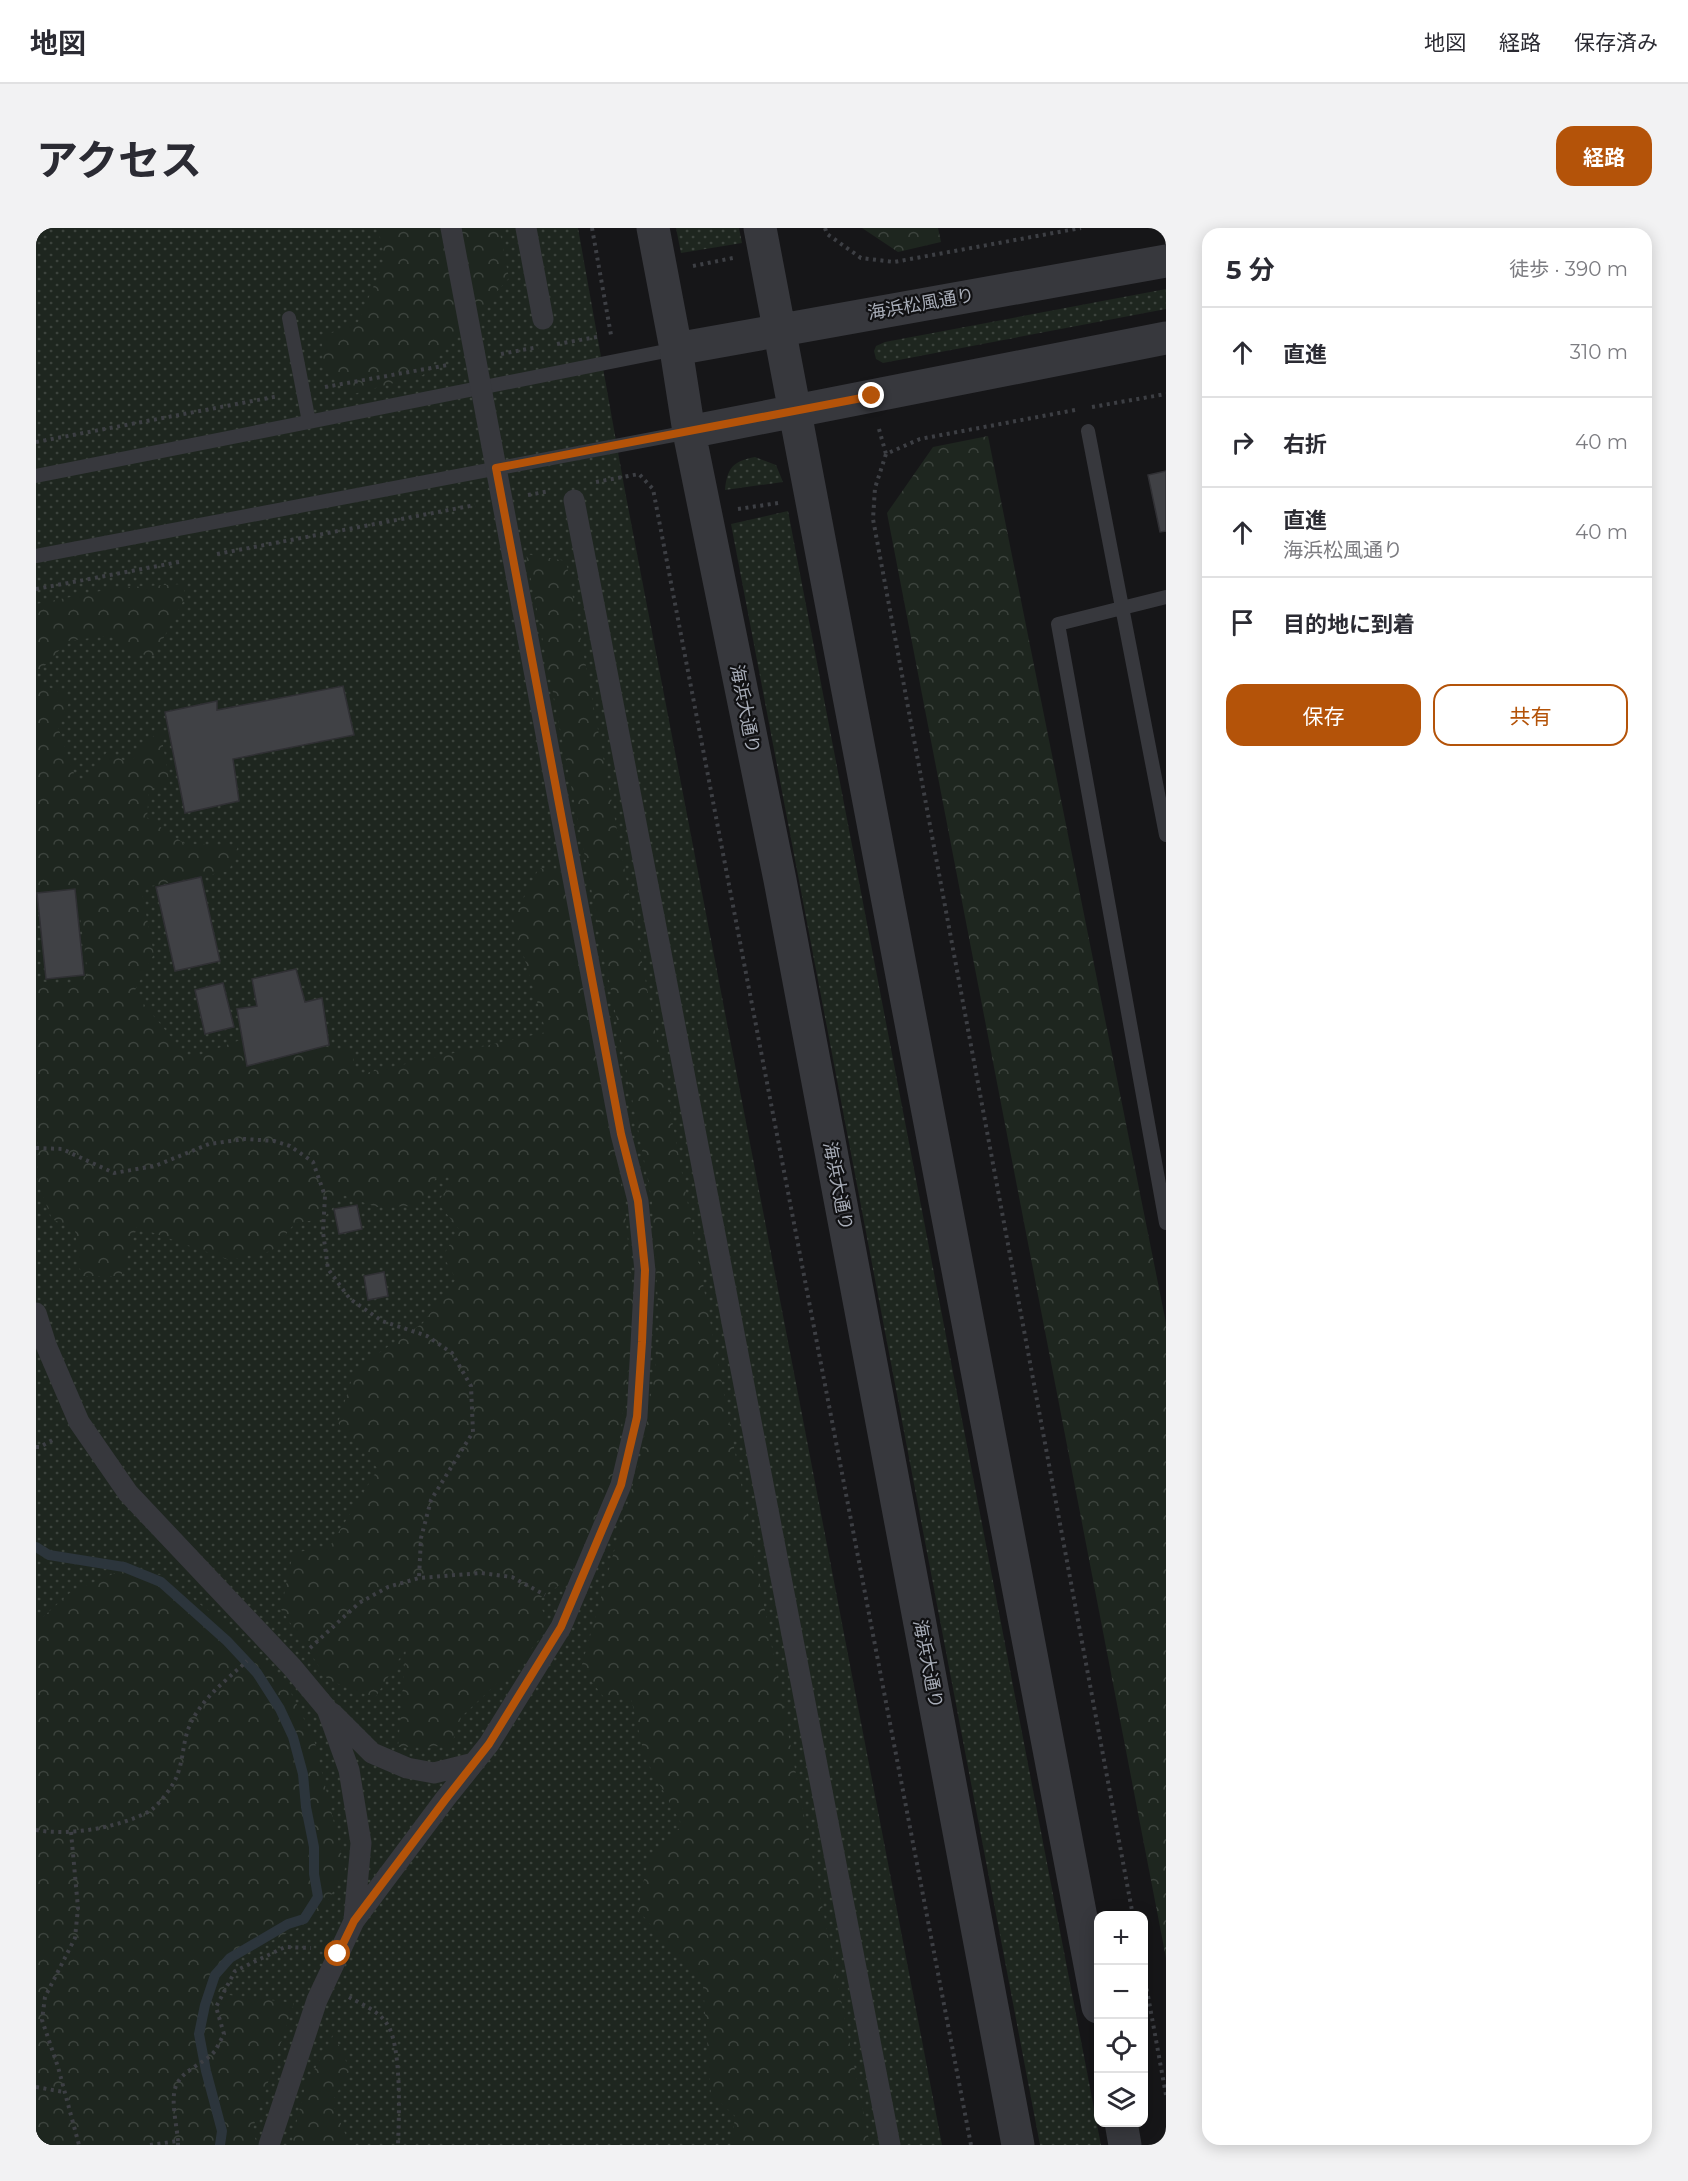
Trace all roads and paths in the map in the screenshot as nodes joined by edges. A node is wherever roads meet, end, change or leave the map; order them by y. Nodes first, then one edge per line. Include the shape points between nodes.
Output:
1 (451, 228) edge
2 (526, 228) edge
3 (592, 228) edge
4 (653, 228) edge
5 (760, 228) edge
6 (825, 228) edge
7 (1081, 228) edge
8 (743, 256) dead end
9 (1166, 261) edge
10 (685, 268) dead end
11 (289, 318) dead end
12 (543, 319) dead end
13 (779, 330) junction
14 (611, 335) dead end
15 (1166, 338) edge
16 (676, 349) junction
17 (452, 364) dead end
18 (481, 387) junction
19 (321, 388) dead end
20 (1166, 393) edge
21 (283, 395) dead end
22 (795, 411) junction
23 (309, 422) junction
24 (877, 422) dead end
25 (1088, 431) dead end
26 (689, 432) junction
27 (36, 442) edge
28 (886, 454) junction
29 (496, 468) junction
30 (639, 474) dead end
31 (36, 476) edge
32 (573, 500) dead end
33 (788, 501) dead end
34 (482, 504) dead end
35 (732, 510) dead end
36 (217, 554) dead end
37 (36, 556) edge
38 (179, 562) dead end
39 (36, 589) edge
40 (1166, 597) edge
41 (1123, 607) junction
42 (1162, 793) edge
43 (1166, 836) edge
44 (36, 1148) edge
45 (1166, 1223) edge
46 (36, 1313) edge
47 (418, 1578) junction
48 (570, 1607) junction
49 (249, 1660) dead end
50 (292, 1667) junction
51 (327, 1708) junction
52 (474, 1763) junction
53 (36, 1830) edge
54 (71, 1832) junction
55 (1132, 1911) edge
56 (354, 1921) junction
57 (338, 1954) junction
58 (325, 1981) junction
59 (1094, 1986) edge
60 (1148, 2000) edge
61 (36, 2087) edge
62 (64, 2092) junction
63 (1166, 2095) edge
64 (1121, 2127) edge
65 (178, 2143) edge
66 (79, 2145) edge
67 (150, 2145) edge
68 (269, 2145) edge
69 (398, 2145) edge
70 (890, 2145) edge
71 (971, 2145) edge
72 (1018, 2145) edge
73 (1125, 2145) edge

1 - 18 street
2 - 12 street
3 - 14 path
4 - 16 street, 海浜大通り
5 - 13 street
6 - 7 path via 827,234 861,258 894,262
8 - 10 path
9 - 13 street, 海浜松風通り
11 - 23 lane
13 - 16 street, 海浜松風通り
13 - 22 street
15 - 22 street
16 - 18 lane
16 - 26 street, 海浜大通り
17 - 19 path
18 - 23 lane
18 - 29 street
20 - 28 path via 920,439
21 - 27 path
22 - 26 street
22 - 59 street
23 - 31 lane
24 - 28 path
25 - 41 lane
26 - 29 lane
26 - 72 street, 海浜大通り via 785,904
28 - 55 path via 875,488 873,519
29 - 37 lane
29 - 48 street via 619,1122 638,1201 645,1270 637,1417 621,1485
30 - 71 path via 653,489
32 - 70 street
33 - 35 path
34 - 36 path
38 - 39 path
40 - 41 lane
41 - 42 lane
41 - 45 lane via 1058,624
42 - 43 lane
44 - 47 path via 62,1149 114,1173 155,1166 209,1144 245,1139 290,1146 313,1162 325,1196 322,1232 328,1269 351,1299 382,1321 427,1335 452,1353 471,1386 473,1432 431,1500 421,1538
46 - 50 street via 79,1422 128,1493
47 - 48 path via 481,1573 512,1577
47 - 50 path via 388,1587 359,1604
48 - 52 street
49 - 54 path via 204,1702 193,1718 183,1740 178,1775 149,1812 116,1824
50 - 51 street
51 - 52 street via 372,1753 407,1768 434,1773
51 - 56 street via 349,1770 361,1843
52 - 56 street
53 - 54 path
54 - 62 path via 78,1908 75,1938 45,1997 42,2020
56 - 57 street
57 - 58 street
57 - 65 path via 285,1947 235,1971 216,2007 224,2034 214,2051 186,2073 175,2089
58 - 68 street
58 - 69 path via 387,2023 396,2045
60 - 63 path
61 - 62 path
62 - 66 path
64 - 73 street
65 - 67 path

